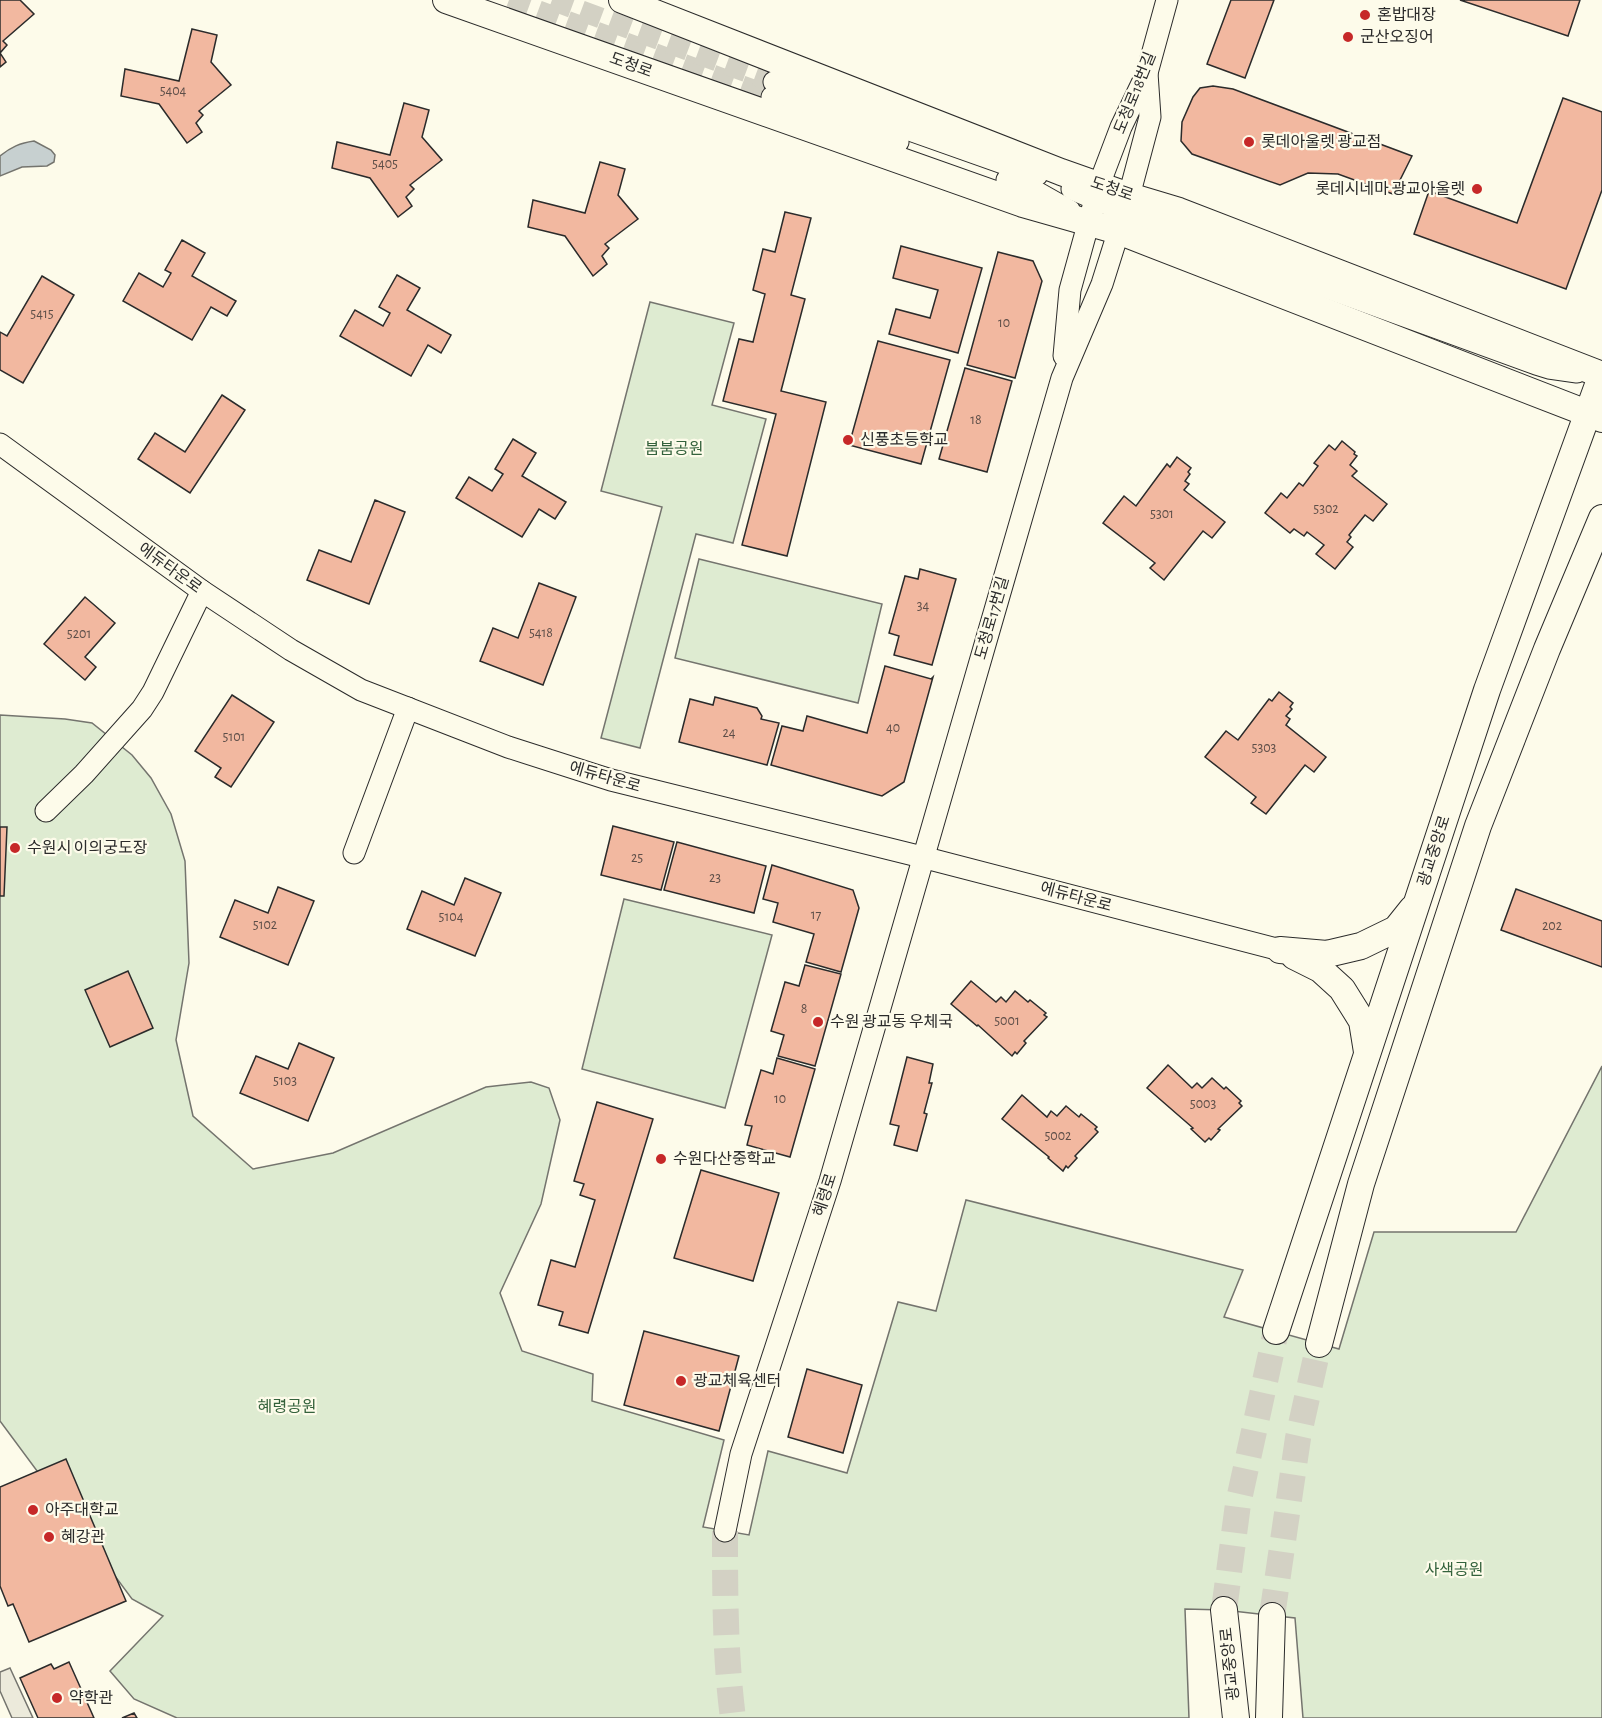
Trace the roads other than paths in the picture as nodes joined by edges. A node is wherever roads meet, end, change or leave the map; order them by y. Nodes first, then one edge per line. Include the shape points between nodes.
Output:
1 (446, 0) edge
2 (622, 0) edge
3 (1167, 0) edge
4 (1147, 73) junction
5 (773, 89) tunnel mouth
6 (1094, 201) junction
7 (1124, 212) junction
8 (1602, 375) edge
9 (1062, 378) junction
10 (1594, 416) edge
11 (0, 444) edge
12 (1602, 518) edge
13 (202, 591) junction
14 (408, 708) junction
15 (46, 812) dead end
16 (354, 853) dead end
17 (922, 857) junction
18 (1417, 902) junction
19 (1280, 950) junction
20 (1368, 1055) junction
21 (1276, 1331) tunnel mouth
22 (1319, 1344) tunnel mouth
23 (725, 1531) tunnel mouth
24 (1224, 1610) tunnel mouth
25 (1272, 1616) tunnel mouth
26 (1236, 1718) edge
27 (1269, 1718) edge

1 - 6 main road, 도청로 via 1023,204
2 - 6 main road, 도청로
3 - 4 street, 도청로18번길
4 - 6 street, 도청로18번길 via 1120,127
4 - 7 street, 도청로17번길 via 1150,117
5 - 6 street via 1031,189
6 - 7 main road, 도청로
6 - 7 main road
6 - 9 street, 도청로17번길 via 1070,290
7 - 8 main road, 도청로 via 1179,211
7 - 9 street, 도청로17번길 via 1102,284
7 - 10 main road
8 - 10 main road, 광교중앙로
9 - 17 street, 도청로17번길
10 - 18 main road, 광교중앙로 via 1487,690
11 - 13 street, 에듀타운로
12 - 22 main road, 광교중앙로 via 1478,826 1361,1184
13 - 14 street, 에듀타운로 via 291,650 361,690
13 - 15 street via 142,709
14 - 16 street
14 - 17 street, 에듀타운로 via 508,747 611,780
17 - 19 street, 에듀타운로
17 - 23 street, 혜령로 via 830,1181 741,1455
18 - 19 main road via 1396,929 1361,946 1327,954
18 - 20 main road, 광교중앙로
19 - 20 main road via 1320,969 1342,989 1362,1022
20 - 21 main road, 광교중앙로
24 - 26 main road, 광교중앙로
25 - 27 main road

